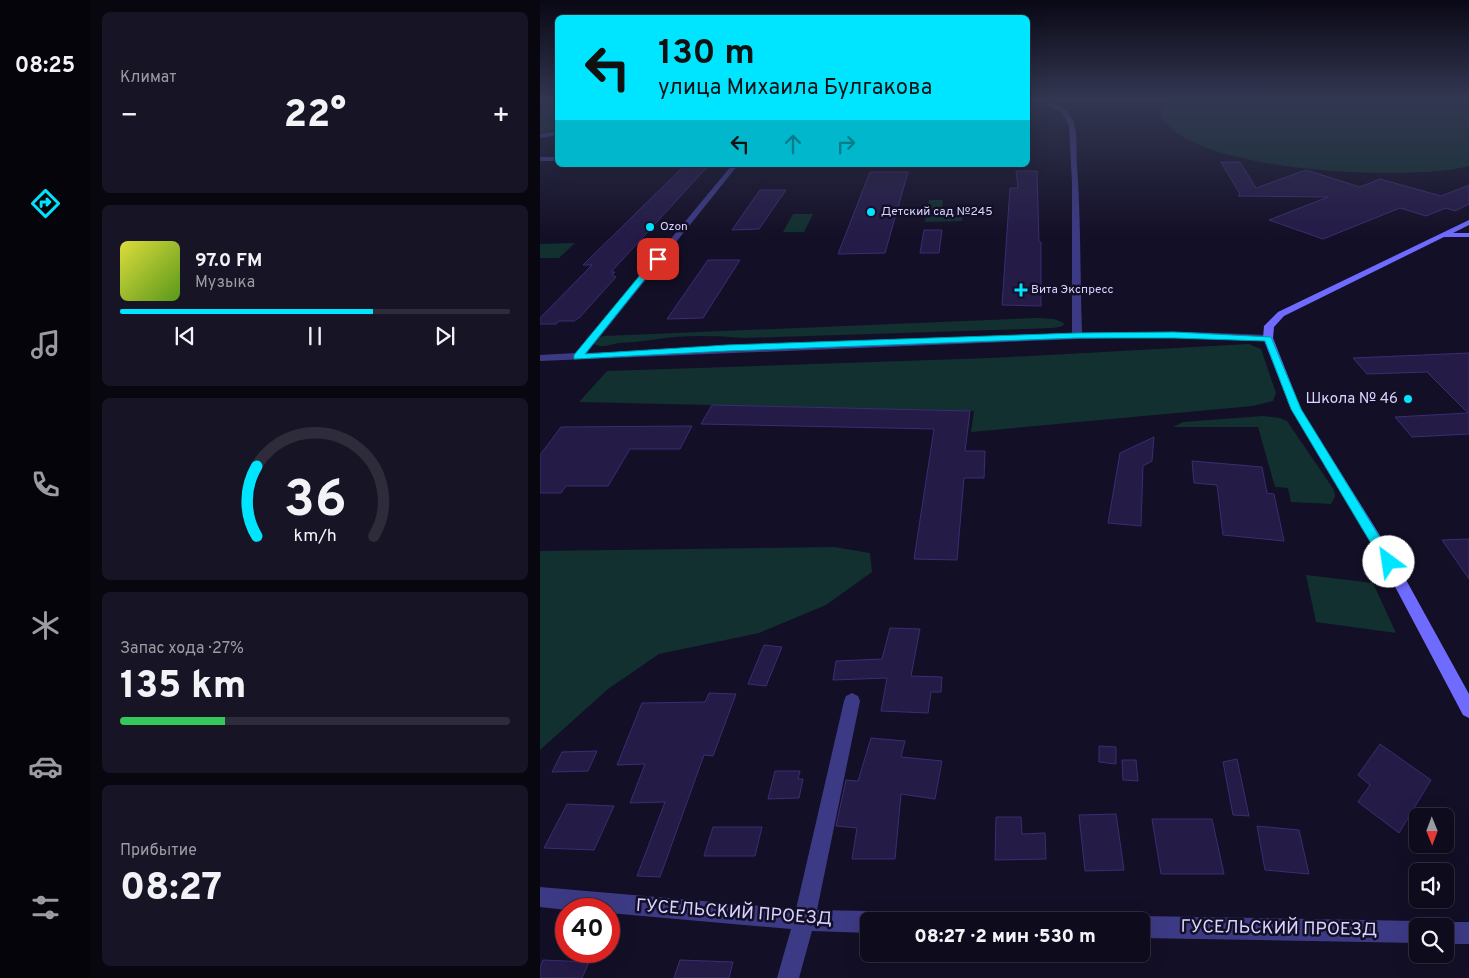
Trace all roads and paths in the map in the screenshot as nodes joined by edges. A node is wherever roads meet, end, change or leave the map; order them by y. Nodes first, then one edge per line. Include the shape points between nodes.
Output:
1 (1073, 145) edge
2 (540, 159) edge
3 (555, 159) edge
4 (733, 167) edge
5 (1469, 222) edge
6 (1441, 235) junction
7 (1469, 235) edge
8 (1077, 336) junction
9 (1268, 338) junction
10 (578, 357) junction
11 (540, 358) edge
12 (852, 701) dead end
13 (1469, 710) edge
14 (540, 897) edge
15 (804, 920) junction
16 (860, 922) edge
17 (1150, 927) edge
18 (1409, 932) edge
19 (1454, 933) edge
20 (1469, 933) edge
21 (788, 978) edge

1 - 8 street
2 - 3 street
4 - 10 street
5 - 6 street
6 - 7 street
6 - 9 street via 1281,314 1269,326
8 - 9 street
8 - 10 street via 727,348
9 - 13 street via 1296,409 1389,562
10 - 11 street
12 - 15 street
14 - 15 street, ГУСЕЛЬСКИЙ ПРОЕЗД
15 - 16 street, ГУСЕЛЬСКИЙ ПРОЕЗД
15 - 21 street
17 - 18 street, ГУСЕЛЬСКИЙ ПРОЕЗД
19 - 20 street

